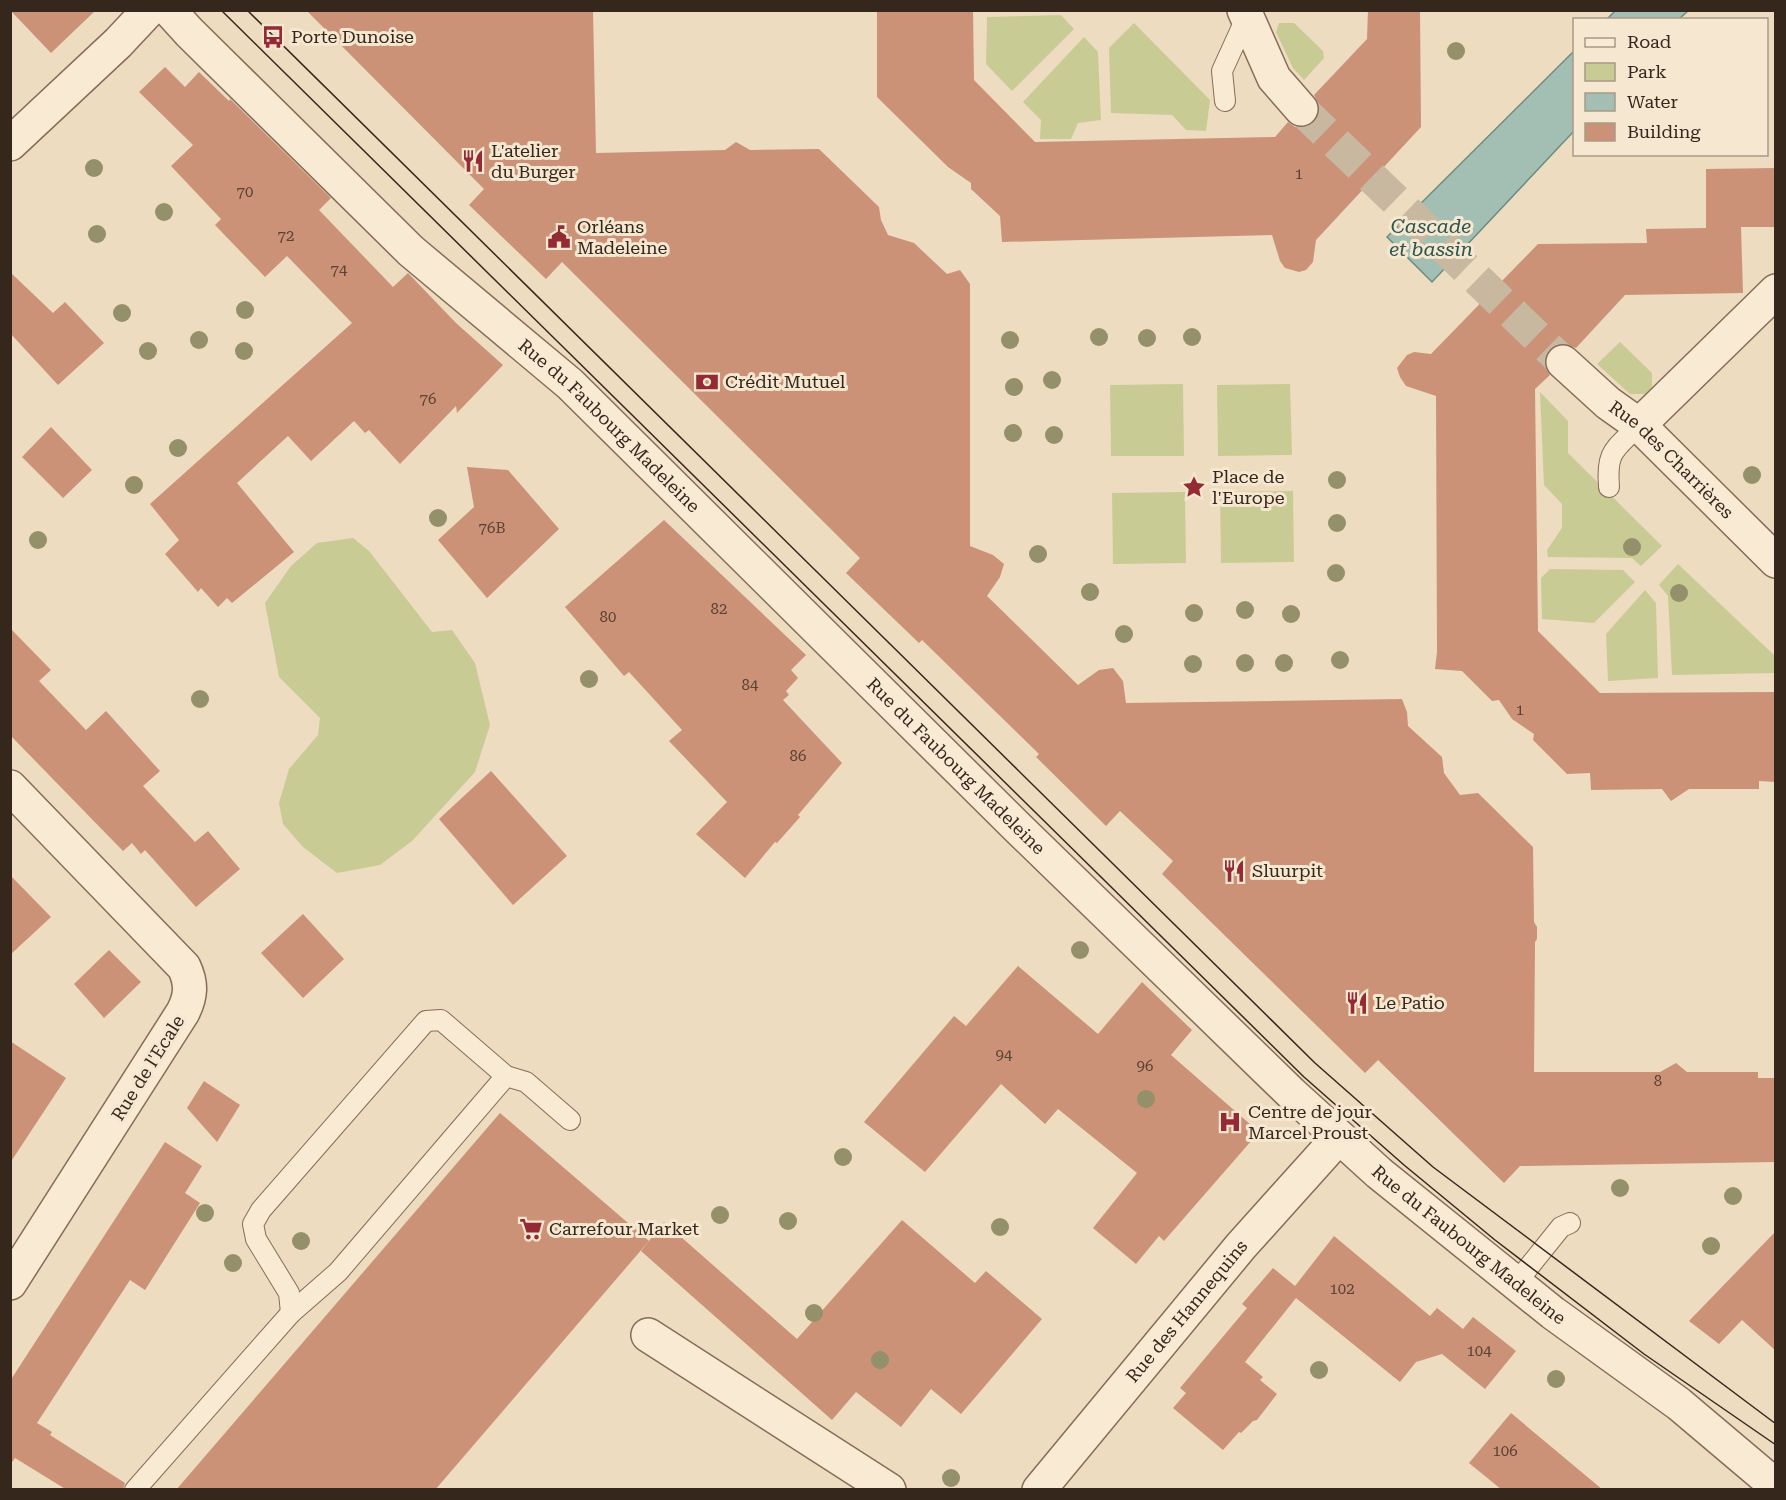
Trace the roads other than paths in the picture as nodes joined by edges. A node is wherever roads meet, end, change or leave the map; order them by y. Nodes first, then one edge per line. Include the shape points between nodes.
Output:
1 (149, 10) edge
2 (169, 10) edge
3 (1248, 12) edge
4 (1225, 100) dead end
5 (1301, 109) tunnel mouth
6 (10, 144) edge
7 (1776, 291) edge
8 (1563, 362) tunnel mouth
9 (1639, 425) junction
10 (1609, 487) dead end
11 (1776, 561) edge
12 (10, 787) edge
13 (506, 1076) junction
14 (570, 1120) dead end
15 (1339, 1137) junction
16 (1570, 1223) dead end
17 (10, 1283) edge
18 (1516, 1283) junction
19 (291, 1312) junction
20 (648, 1335) dead end
21 (1776, 1486) edge
22 (135, 1490) edge
23 (889, 1490) edge
24 (1039, 1490) edge

1 - 6 street
2 - 15 street, Rue du Faubourg Madeleine via 411,251 570,384 1017,827
3 - 4 lane via 1222,71
3 - 5 street via 1274,78
7 - 9 street
8 - 9 street, Rue des Charrières via 1608,404
9 - 10 lane via 1613,452 1607,465
9 - 11 street, Rue des Charrières
12 - 17 street, Rue de l'Ecale via 184,967 191,984 183,1012
13 - 14 lane via 526,1082
13 - 19 lane via 338,1272
13 - 19 lane via 441,1020 426,1021 420,1026 253,1224 256,1239 289,1293
15 - 18 street, Rue du Faubourg Madeleine
15 - 24 street, Rue des Hannequins via 1241,1246
16 - 18 lane via 1561,1227
18 - 21 street, Rue du Faubourg Madeleine via 1678,1404
19 - 22 lane
20 - 23 street

